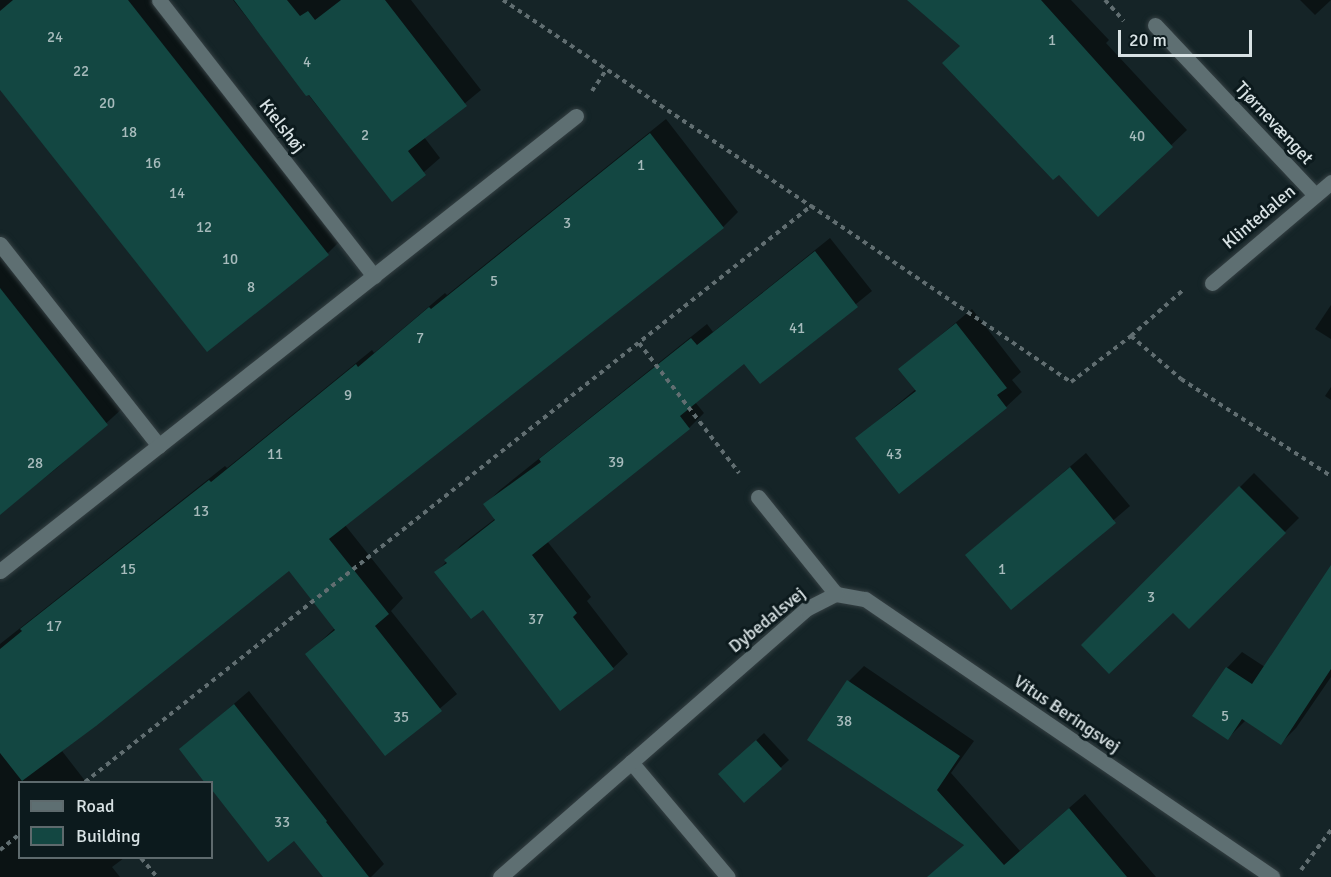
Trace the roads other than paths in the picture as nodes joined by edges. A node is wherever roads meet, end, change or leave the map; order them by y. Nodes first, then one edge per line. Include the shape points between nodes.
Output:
1 (159, 0) edge
2 (1155, 25) dead end
3 (576, 116) dead end
4 (1331, 182) edge
5 (1315, 195) junction
6 (0, 244) edge
7 (374, 276) junction
8 (1212, 283) road end
9 (159, 446) junction
10 (758, 497) road end
11 (0, 571) edge
12 (836, 594) junction
13 (631, 762) junction
14 (500, 877) edge
15 (728, 877) edge
16 (1272, 877) edge

1 - 7 street, Kielshøj
2 - 5 street, Tjørnevænget
3 - 7 street
4 - 5 street, Klintedalen
5 - 8 street, Klintedalen
6 - 9 street
7 - 9 street
9 - 11 street
10 - 12 street, Dybedalsvej
12 - 13 street, Dybedalsvej via 806,609
12 - 16 street, Vitus Beringsvej via 865,599
13 - 14 street, Dybedalsvej
13 - 15 street

